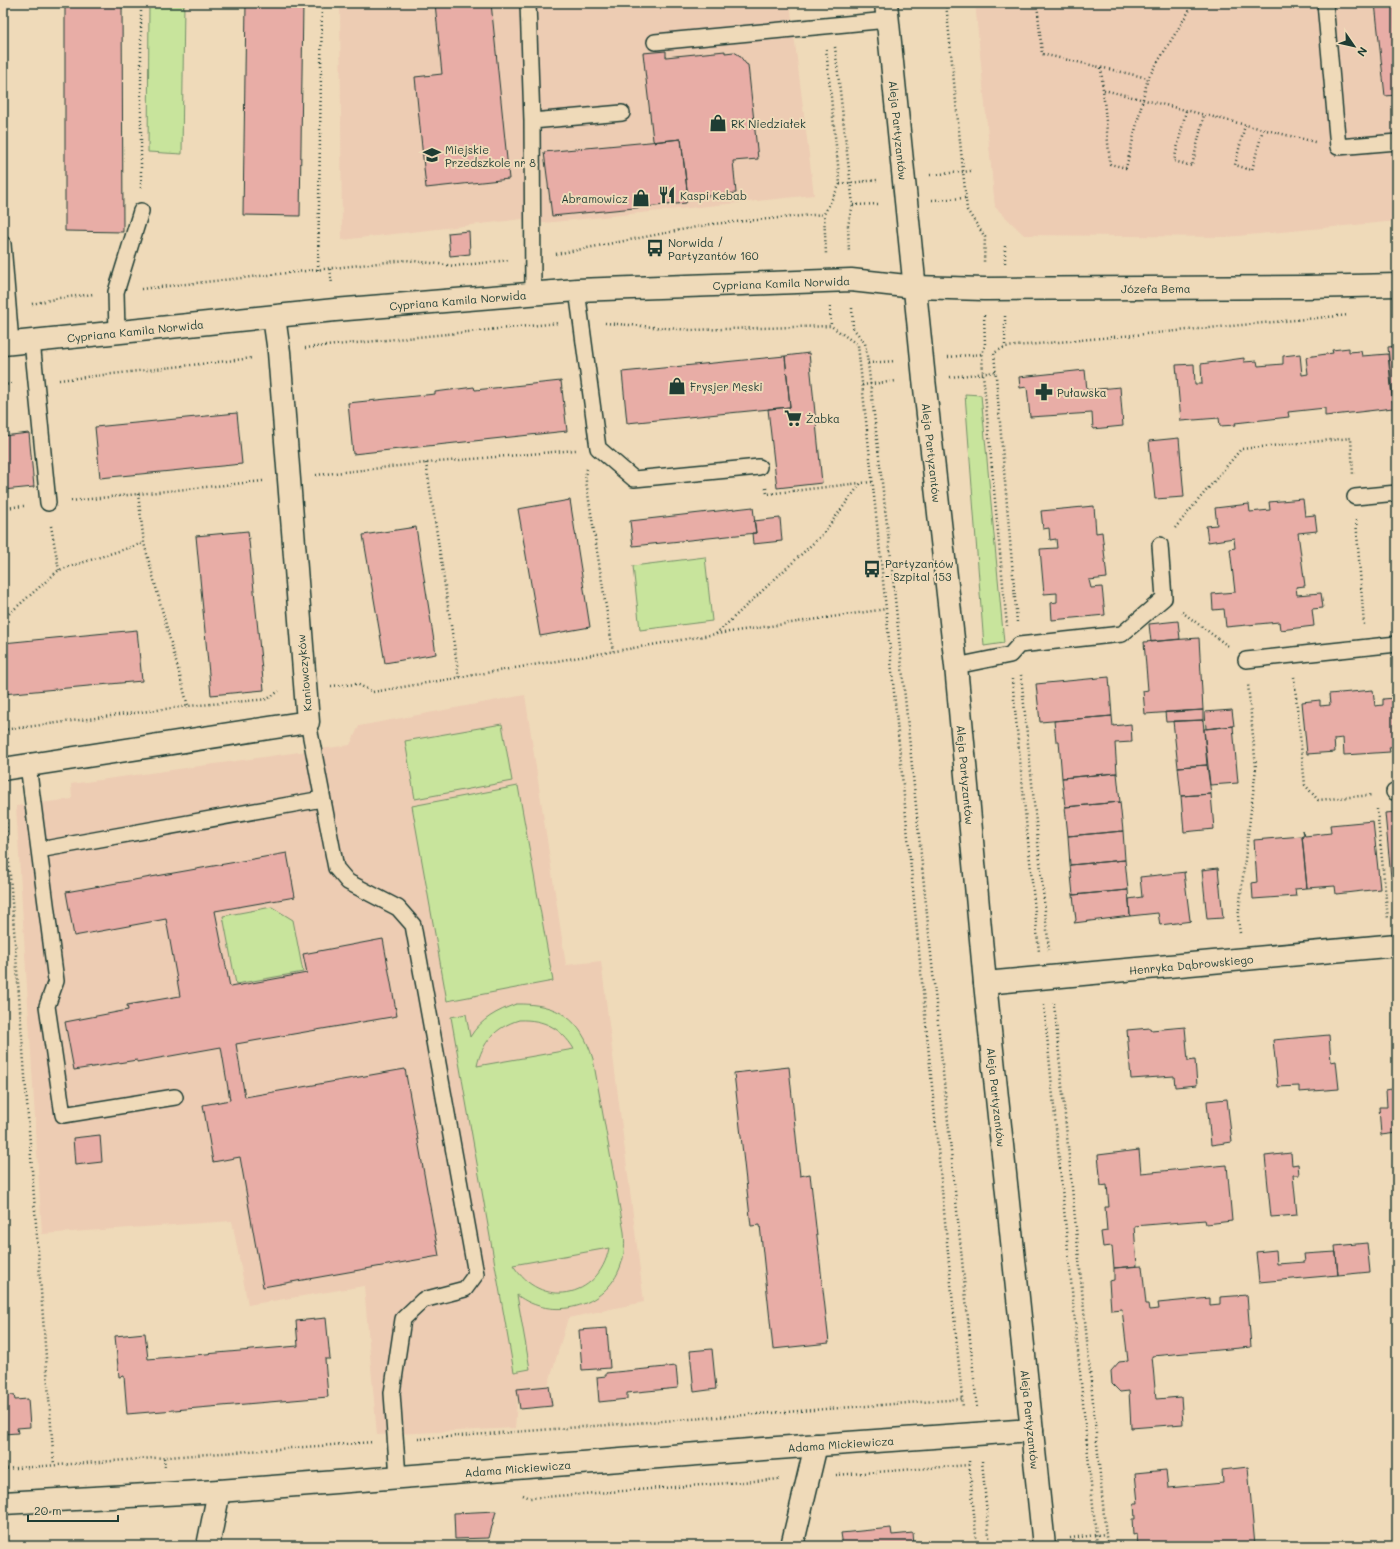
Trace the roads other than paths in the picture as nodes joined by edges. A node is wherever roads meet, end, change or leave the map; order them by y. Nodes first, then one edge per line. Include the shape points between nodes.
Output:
1 (528, 3) edge
2 (1325, 3) edge
3 (887, 12) edge
4 (655, 42) dead end
5 (622, 113) dead end
6 (532, 121) junction
7 (1397, 142) edge
8 (141, 211) road end
9 (3, 244) edge
10 (1397, 285) edge
11 (915, 287) junction
12 (577, 290) junction
13 (534, 292) junction
14 (274, 317) junction
15 (117, 333) junction
16 (15, 343) edge
17 (758, 467) road end
18 (1397, 493) edge
19 (1355, 497) road end
20 (48, 504) road end
21 (1160, 545) road end
22 (1397, 644) edge
23 (1246, 660) road end
24 (956, 666) junction
25 (308, 722) junction
26 (28, 765) junction
27 (3, 769) edge
28 (322, 799) junction
29 (39, 850) junction
30 (1394, 946) edge
31 (985, 983) junction
32 (175, 1097) dead end
33 (1032, 1430) junction
34 (816, 1445) junction
35 (398, 1477) junction
36 (219, 1490) junction
37 (3, 1503) edge
38 (208, 1546) edge
39 (792, 1546) edge
40 (1044, 1546) edge

1 - 6 lane
2 - 7 lane via 1338,147
3 - 4 lane via 828,26
3 - 11 street, Aleja Partyzantów
5 - 6 lane
6 - 13 lane
8 - 15 lane via 116,292
9 - 16 lane via 8,309
10 - 11 street, Józefa Bema via 984,289
11 - 12 street, Cypriana Kamila Norwida via 851,280
11 - 24 street, Aleja Partyzantów
12 - 13 street, Cypriana Kamila Norwida
12 - 17 lane via 598,448 634,479
13 - 14 street, Cypriana Kamila Norwida
14 - 15 street, Cypriana Kamila Norwida
14 - 25 street, Kaniowczyków via 279,352
15 - 16 street, Cypriana Kamila Norwida
16 - 20 lane via 36,382
18 - 19 lane
21 - 24 lane via 1164,598 1122,634 1014,650
22 - 23 lane
24 - 31 street, Aleja Partyzantów
25 - 26 street, Kaniowczyków
25 - 28 lane
26 - 27 street, Kaniowczyków
26 - 29 lane
28 - 29 lane
28 - 35 lane via 336,868 348,882 398,908 413,925 476,1274 465,1289 423,1300 403,1319 392,1392
29 - 32 lane via 56,981 47,1006 63,1115
30 - 31 street, Henryka Dąbrowskiego
31 - 33 street, Aleja Partyzantów
33 - 34 street, Adama Mickiewicza
33 - 40 street, Aleja Partyzantów
34 - 35 street, Adama Mickiewicza
34 - 39 street
35 - 36 street, Adama Mickiewicza
36 - 37 street, Adama Mickiewicza
36 - 38 street

